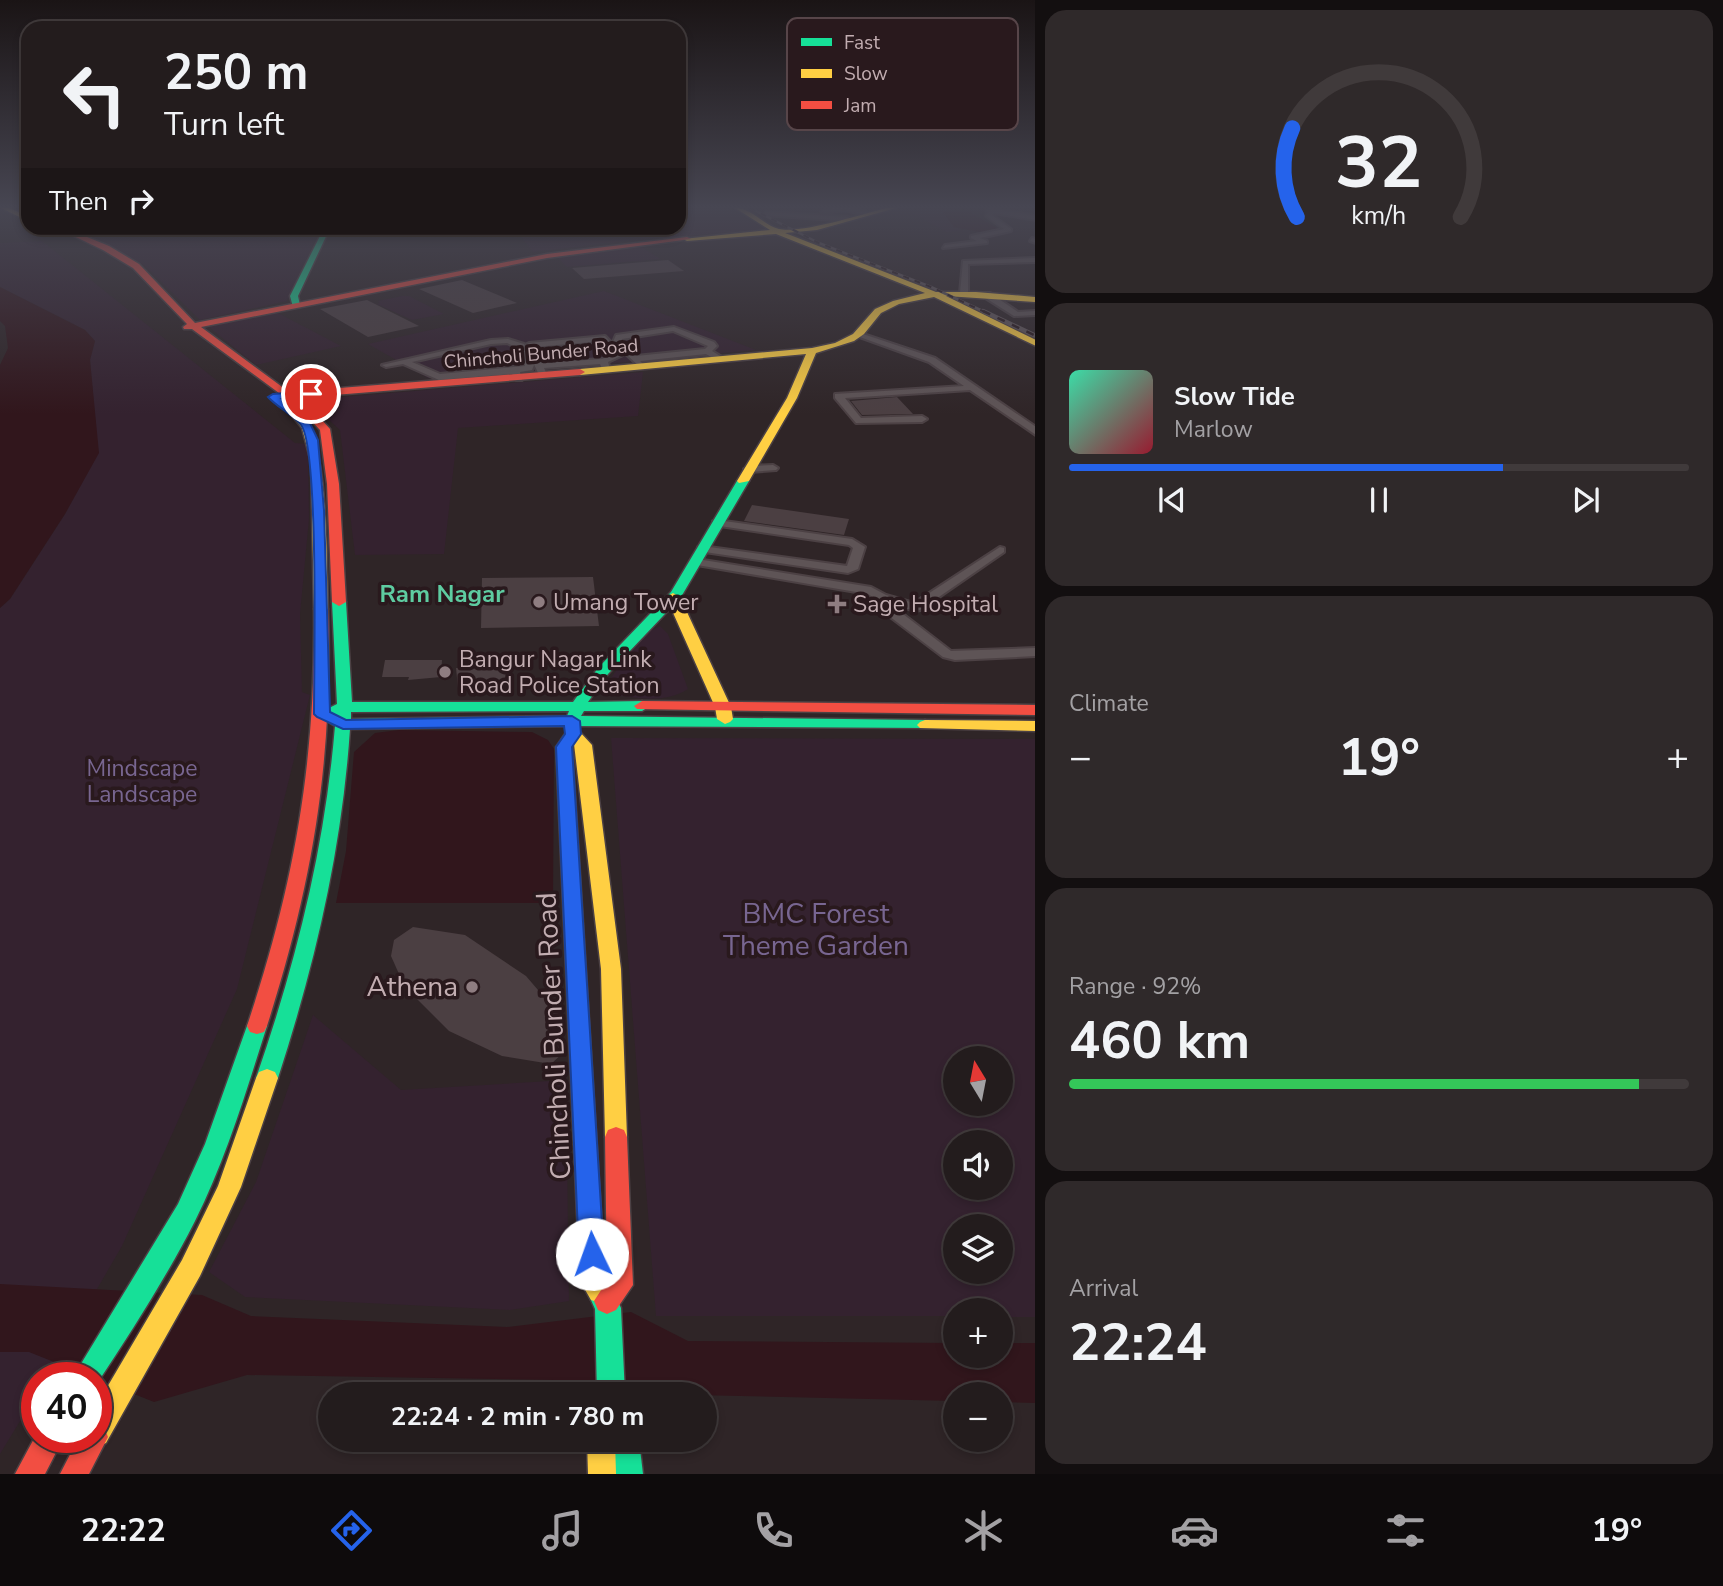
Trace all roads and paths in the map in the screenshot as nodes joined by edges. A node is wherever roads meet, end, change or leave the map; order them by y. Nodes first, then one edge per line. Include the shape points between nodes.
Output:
1 (135, 277) edge
2 (145, 277) edge
3 (312, 277) edge
4 (432, 277) edge
5 (903, 277) edge
6 (907, 277) edge
7 (958, 277) edge
8 (950, 294) junction
9 (987, 295) junction
10 (1035, 300) edge
11 (301, 302) junction
12 (1035, 313) edge
13 (188, 326) junction
14 (1035, 332) edge
15 (860, 334) junction
16 (1035, 344) edge
17 (812, 351) junction
18 (714, 355) junction
19 (404, 361) junction
20 (637, 363) junction
21 (386, 365) dead end
22 (605, 365) junction
23 (541, 371) junction
24 (517, 374) junction
25 (970, 388) junction
26 (279, 396) junction
27 (922, 419) dead end
28 (1035, 432) edge
29 (773, 468) dead end
30 (749, 469) junction
31 (717, 523) junction
32 (1000, 550) dead end
33 (699, 556) junction
34 (673, 597) junction
35 (882, 598) junction
36 (1035, 652) edge
37 (344, 707) junction
38 (723, 707) junction
39 (1035, 710) edge
40 (322, 714) junction
41 (574, 720) junction
42 (343, 724) junction
43 (726, 724) junction
44 (1035, 726) edge
45 (608, 1305) junction
46 (95, 1362) edge
47 (611, 1382) edge
48 (112, 1404) edge
49 (601, 1452) edge
50 (626, 1452) edge
51 (41, 1453) edge
52 (85, 1453) edge
53 (29, 1474) edge
54 (74, 1474) edge
55 (602, 1474) edge
56 (629, 1474) edge

1 - 13 street
2 - 13 street
3 - 11 street
4 - 11 street
5 - 8 street
6 - 8 street
7 - 8 street
8 - 9 street, Chincholi Bunder Road
8 - 14 street
8 - 15 street, Chincholi Bunder Road via 900,300 875,313
8 - 16 street
9 - 10 street, Chincholi Bunder Road
9 - 12 street via 1017,314
11 - 13 street
13 - 26 street
15 - 17 street, Chincholi Bunder Road
15 - 25 street via 932,360
17 - 18 street, Chincholi Bunder Road
17 - 30 street, Chincholi Bunder Road via 792,398
18 - 20 street, Chincholi Bunder Road
18 - 20 street via 711,344 682,330 619,337 617,342
19 - 21 street
19 - 24 street via 439,377
19 - 24 street via 508,341 521,346 530,365
20 - 22 street, Chincholi Bunder Road
22 - 23 street, Chincholi Bunder Road
22 - 23 street via 619,355 609,340 529,345
23 - 24 street, Chincholi Bunder Road
24 - 26 street, Chincholi Bunder Road
25 - 27 street via 838,396 859,421
25 - 28 street
26 - 37 street via 319,421 328,439
26 - 40 street via 305,423 313,440
29 - 30 street
30 - 31 street, Chincholi Bunder Road
31 - 33 street, Chincholi Bunder Road
31 - 33 street via 852,542 859,547 848,570
32 - 35 street via 916,607
33 - 34 street, Chincholi Bunder Road
33 - 35 street via 871,591
34 - 38 street
34 - 41 street, Chincholi Bunder Road via 594,683
35 - 36 street via 885,607 947,654
37 - 40 street
37 - 41 street
37 - 42 street
38 - 39 street
38 - 41 street
38 - 43 street
40 - 42 street
40 - 46 street via 307,851 293,914 227,1115 199,1187
41 - 42 street
41 - 43 street
41 - 45 street, Chincholi Bunder Road via 564,747 593,1281
41 - 45 street via 584,745 611,969 620,1285
42 - 48 street via 331,838 289,1016 229,1187 191,1268
43 - 44 street
45 - 47 street
49 - 55 street
50 - 56 street
51 - 53 street
52 - 54 street

